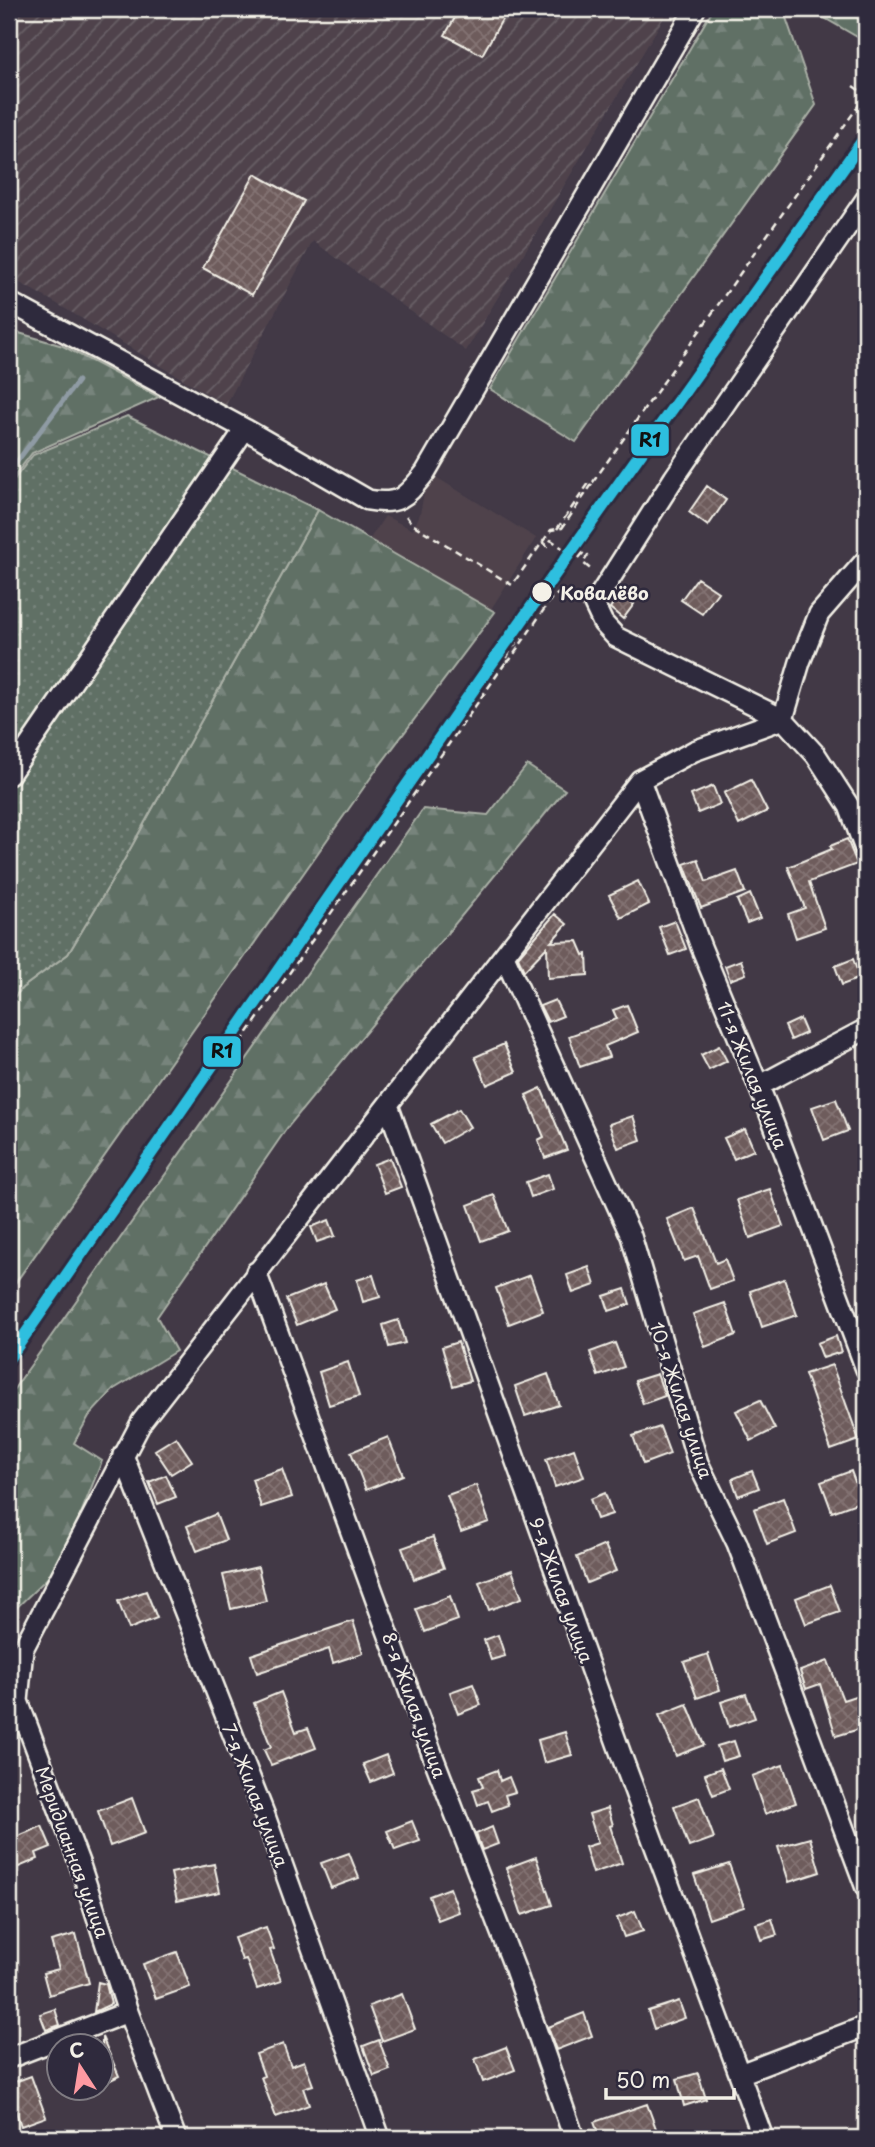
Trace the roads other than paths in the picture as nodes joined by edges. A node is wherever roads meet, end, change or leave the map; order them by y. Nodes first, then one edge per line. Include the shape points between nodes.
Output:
1 (695, 9) edge
2 (866, 199) edge
3 (9, 302) edge
4 (245, 429) junction
5 (866, 560) edge
6 (782, 719) junction
7 (9, 775) edge
8 (640, 780) junction
9 (866, 852) edge
10 (504, 956) junction
11 (866, 1029) edge
12 (759, 1086) junction
13 (388, 1105) junction
14 (256, 1272) junction
15 (866, 1369) edge
16 (123, 1455) junction
17 (866, 1888) edge
18 (128, 2012) junction
19 (866, 2026) edge
20 (9, 2058) edge
21 (740, 2074) junction
22 (176, 2138) edge
23 (380, 2138) edge
24 (574, 2138) edge
25 (763, 2138) edge

1 - 4 street via 425,473 401,500 368,500
2 - 6 street via 674,478 594,604 616,637
3 - 4 street
4 - 7 street
5 - 6 street via 819,614
6 - 8 street via 694,751
6 - 9 street via 816,755 849,806
8 - 10 street, Меридианная улица
8 - 12 street, 11-я Жилая улица via 701,947
10 - 13 street, Меридианная улица
10 - 17 street, 10-я Жилая улица via 631,1236 698,1464 737,1543
11 - 12 street
12 - 15 street, 11-я Жилая улица
13 - 14 street, Меридианная улица
13 - 21 street, 9-я Жилая улица
14 - 16 street, Меридианная улица via 142,1421
14 - 24 street, 8-я Жилая улица
16 - 18 street, Меридианная улица via 23,1649 18,1701
16 - 23 street, 7-я Жилая улица via 265,1816
18 - 20 street
18 - 22 street, Меридианная улица
19 - 21 street
21 - 25 street, 9-я Жилая улица

